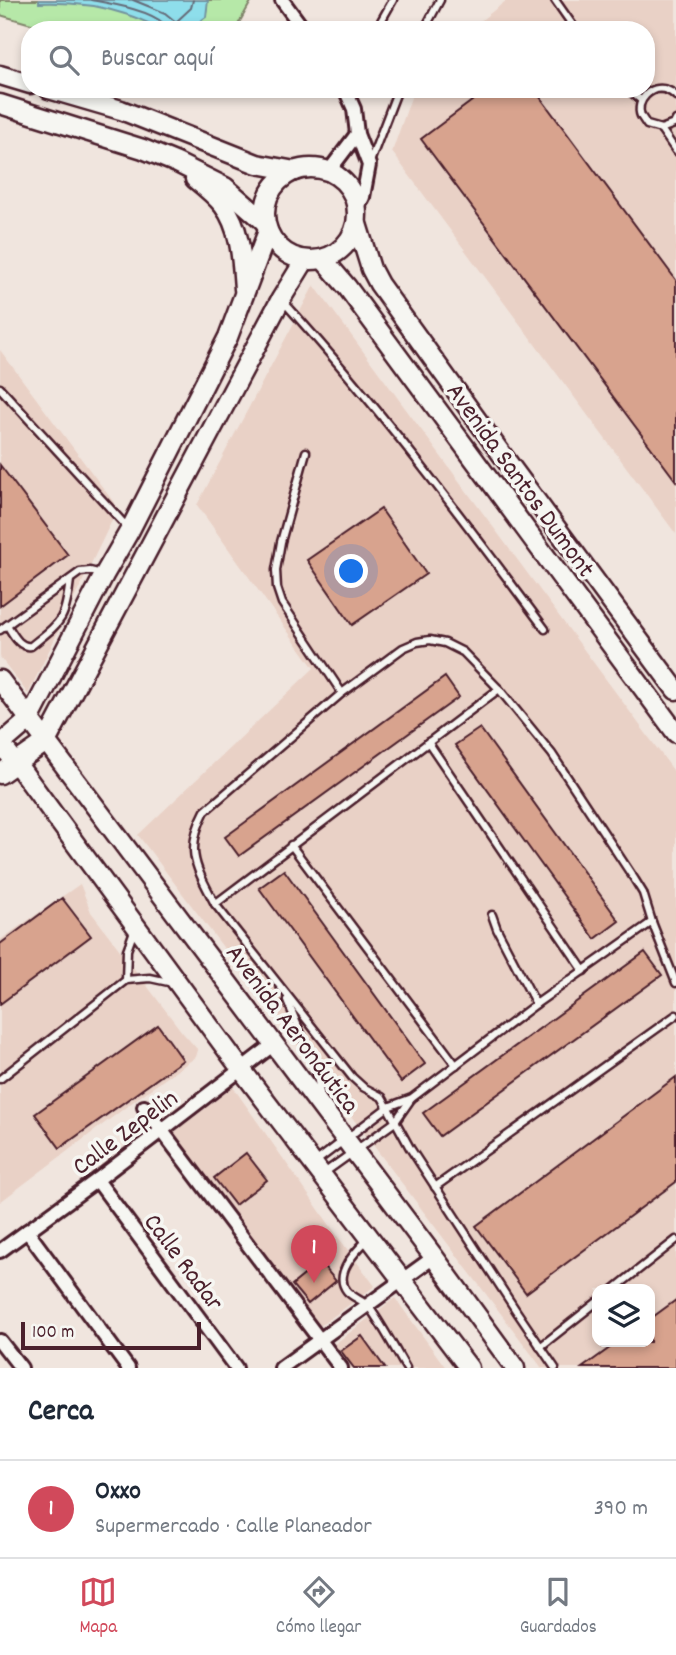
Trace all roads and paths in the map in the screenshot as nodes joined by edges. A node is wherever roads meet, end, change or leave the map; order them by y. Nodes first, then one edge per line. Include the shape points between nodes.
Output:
1 (282, 0) edge
2 (393, 0) edge
3 (440, 0) edge
4 (555, 0) edge
5 (297, 21) edge
6 (381, 21) edge
7 (429, 21) edge
8 (570, 21) edge
9 (0, 75) edge
10 (21, 81) edge
11 (676, 85) edge
12 (655, 89) edge
13 (668, 90) junction
14 (676, 96) edge
15 (80, 98) edge
16 (349, 98) edge
17 (395, 98) edge
18 (638, 98) edge
19 (641, 100) joint
20 (0, 104) edge
21 (676, 120) edge
22 (661, 130) junction
23 (357, 134) junction
24 (676, 151) edge
25 (177, 163) junction
26 (369, 165) junction
27 (295, 171) junction
28 (329, 172) junction
29 (357, 216) junction
30 (267, 226) junction
31 (314, 260) junction
32 (244, 294) junction
33 (281, 299) junction
34 (0, 388) edge
35 (306, 452) dead end
36 (130, 530) junction
37 (104, 575) junction
38 (69, 580) junction
39 (3, 628) edge
40 (545, 629) dead end
41 (0, 681) edge
42 (499, 689) junction
43 (676, 690) edge
44 (342, 692) junction
45 (29, 720) junction
46 (676, 733) edge
47 (46, 742) junction
48 (428, 742) junction
49 (0, 744) edge
50 (16, 763) junction
51 (0, 774) edge
52 (291, 845) junction
53 (215, 904) junction
54 (492, 915) dead end
55 (652, 922) junction
56 (136, 926) junction
57 (583, 971) junction
58 (126, 980) junction
59 (676, 983) edge
60 (179, 985) junction
61 (283, 990) junction
62 (536, 1004) junction
63 (676, 1015) edge
64 (274, 1044) junction
65 (456, 1065) junction
66 (241, 1069) junction
67 (0, 1079) edge
68 (412, 1098) junction
69 (144, 1107) dead end
70 (388, 1107) junction
71 (323, 1111) junction
72 (395, 1122) junction
73 (162, 1131) junction
74 (350, 1146) junction
75 (317, 1169) junction
76 (97, 1180) junction
77 (435, 1187) junction
78 (27, 1231) junction
79 (370, 1238) junction
80 (676, 1240) edge
81 (0, 1251) edge
82 (434, 1258) junction
83 (402, 1279) junction
84 (620, 1284) edge
85 (367, 1305) junction
86 (592, 1306) edge
87 (319, 1340) junction
88 (0, 1341) edge
89 (540, 1347) junction
90 (21, 1368) edge
91 (128, 1368) edge
92 (236, 1368) edge
93 (281, 1368) edge
94 (341, 1368) edge
95 (406, 1368) edge
96 (469, 1368) edge
97 (515, 1368) edge
98 (555, 1368) edge

1 - 5 street
2 - 6 lane
3 - 7 lane
4 - 8 lane
9 - 10 main road
11 - 13 lane
12 - 13 lane
13 - 14 lane
15 - 27 main road via 238,158
16 - 23 street
17 - 26 lane
18 - 19 lane
19 - 22 lane via 640,114 648,125
20 - 25 main road
21 - 22 lane
22 - 24 lane
23 - 26 street
23 - 28 street
25 - 30 main road via 225,187
25 - 32 main road via 231,217 239,242
26 - 29 street
27 - 28 main road via 319,168
27 - 30 main road via 274,186 268,197
28 - 29 main road via 345,181 353,193
29 - 31 main road via 350,240 338,252
29 - 43 main road, Avenida Santos Dumont via 379,284
30 - 31 main road via 276,245 290,255
30 - 32 main road
31 - 33 main road
31 - 46 main road, Avenida Santos Dumont via 347,287
32 - 36 main road via 228,337
33 - 40 lane via 330,352 444,494
33 - 47 main road
34 - 36 lane
35 - 44 lane via 281,542 277,588 282,603
36 - 37 main road
37 - 38 lane via 85,571
37 - 45 main road
38 - 39 lane
38 - 39 lane via 64,614 31,646 22,645
41 - 45 main road, Avenida Aeronáutica
42 - 44 lane via 463,652 430,640 403,648
42 - 48 lane
42 - 55 lane via 552,754 628,869
44 - 53 lane via 205,811 193,854
45 - 47 main road, Avenida Aeronáutica
45 - 49 main road
47 - 50 main road
47 - 64 main road, Avenida Aeronáutica
48 - 52 lane
48 - 57 lane
49 - 50 main road
50 - 51 main road
50 - 56 main road
52 - 53 lane
52 - 65 lane
53 - 61 lane
54 - 62 lane
55 - 57 lane
55 - 59 lane
56 - 58 lane via 127,950
56 - 60 main road
57 - 62 lane
58 - 60 lane via 150,978
58 - 67 lane
60 - 66 main road
61 - 70 lane via 356,1083 382,1097
61 - 71 lane via 314,1059
62 - 65 lane
63 - 77 lane
64 - 66 street, Calle Zepelin
64 - 71 main road, Avenida Aeronáutica
65 - 68 lane
66 - 73 street, Calle Zepelin
66 - 75 main road
68 - 70 lane
68 - 72 lane
69 - 73 street
70 - 72 lane
70 - 74 lane
71 - 74 main road, Avenida Aeronáutica
72 - 74 lane
72 - 77 lane
73 - 76 street, Calle Zepelin
73 - 87 street
74 - 75 lane
74 - 75 lane
74 - 82 main road, Avenida Aeronáutica
75 - 79 main road
76 - 78 street, Calle Zepelin
76 - 92 street, Calle Radar
77 - 89 lane
78 - 81 street, Calle Zepelin
78 - 91 street
79 - 83 main road
79 - 85 lane via 350,1258 343,1282 345,1289
80 - 84 lane
82 - 83 street
82 - 97 main road, Avenida Aeronáutica
83 - 85 street
83 - 96 main road
85 - 87 street
85 - 95 lane
86 - 89 lane
87 - 93 street
87 - 94 street
88 - 90 street
89 - 98 lane

